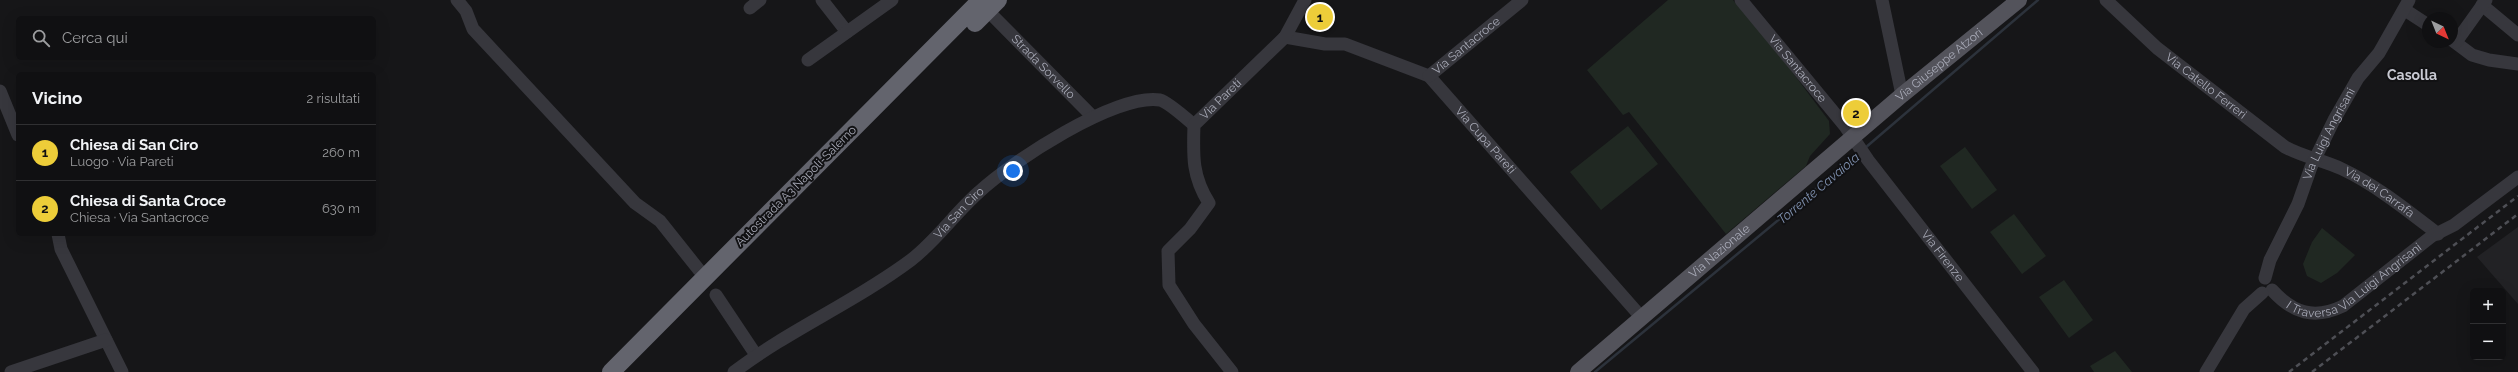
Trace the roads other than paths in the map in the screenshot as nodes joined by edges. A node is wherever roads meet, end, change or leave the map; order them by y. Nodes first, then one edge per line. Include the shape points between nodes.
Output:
1 (457, 0) edge
2 (822, 0) edge
3 (892, 0) edge
4 (981, 0) edge
5 (1305, 0) edge
6 (1522, 0) edge
7 (1740, 0) edge
8 (1882, 0) edge
9 (2018, 0) edge
10 (2106, 0) edge
11 (2484, 3) edge
12 (2407, 5) edge
13 (996, 9) edge
14 (2422, 19) edge
15 (847, 32) junction
16 (2518, 35) edge
17 (2458, 36) edge
18 (1285, 37) junction
19 (2458, 44) edge
20 (808, 60) dead end
21 (2518, 64) edge
22 (1429, 76) junction
23 (0, 92) edge
24 (1902, 95) junction
25 (1093, 117) junction
26 (1194, 125) junction
27 (16, 130) edge
28 (1856, 138) junction
29 (2315, 160) junction
30 (2518, 176) edge
31 (2438, 234) junction
32 (58, 236) edge
33 (699, 270) dead end
34 (2264, 286) junction
35 (716, 295) dead end
36 (1642, 318) junction
37 (106, 340) junction
38 (756, 355) junction
39 (11, 372) edge
40 (122, 372) edge
41 (611, 372) edge
42 (628, 372) edge
43 (734, 372) edge
44 (1232, 372) edge
45 (1578, 372) edge
46 (2033, 372) edge
47 (2206, 372) edge

1 - 33 street via 466,10 473,29 635,203 660,221
2 - 15 street
3 - 15 street
4 - 41 highway, Autostrada A3 Napoli-Salerno
5 - 18 street, Via Pareti
6 - 22 street, Via Santacroce
7 - 28 street, Via Santacroce
8 - 24 street
9 - 24 main road, Via Giuseppe Atzori
10 - 29 street, Via Catello Ferreri via 2157,48 2285,147
11 - 16 street
11 - 17 street
12 - 14 street
12 - 29 street, Via Luigi Angrisani via 2379,53 2350,90
13 - 25 street, Strada Sorvello
13 - 42 highway, Autostrada A3 Napoli-Salerno
15 - 20 street
18 - 22 street, Via Cupa Pareti via 1345,44
18 - 26 street, Via Pareti
19 - 21 street via 2472,55
22 - 36 street, Via Cupa Pareti
23 - 27 street
24 - 28 main road, Via Giuseppe Atzori
25 - 26 street, Via San Ciro via 1136,101 1161,100
25 - 38 street, Via San Ciro via 1031,154 980,191 930,244 911,260 866,291
26 - 44 street, Via Pareti via 1192,159 1200,188 1209,203 1190,229 1168,251 1169,285 1194,324
28 - 36 main road, Via Nazionale
28 - 46 street, Via Firenze via 1868,160
29 - 31 street, Via dei Carrafa via 2342,169 2389,198
29 - 34 street, Via Luigi Angrisani via 2298,204 2270,260
30 - 31 street, I Traversa Via Luigi Angrisani via 2454,226
31 - 34 street, I Traversa Via Luigi Angrisani via 2385,271 2343,306 2331,312 2305,314 2284,303
32 - 37 street via 61,249
34 - 47 street via 2244,309
35 - 38 street
36 - 45 main road, Via Nazionale
37 - 39 street
37 - 40 street
38 - 43 street, Via San Ciro

